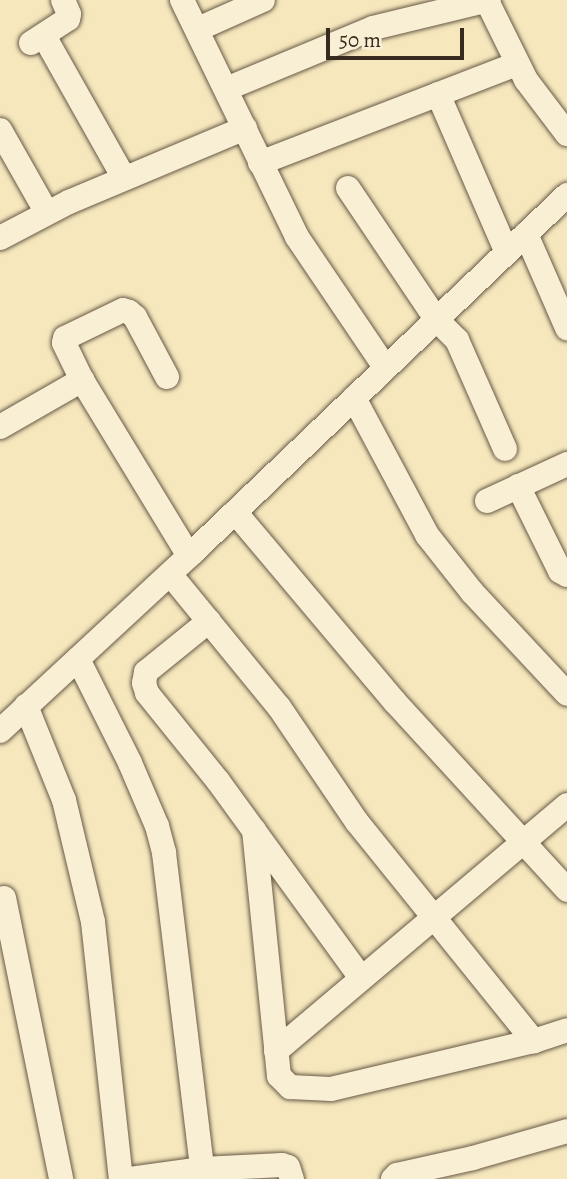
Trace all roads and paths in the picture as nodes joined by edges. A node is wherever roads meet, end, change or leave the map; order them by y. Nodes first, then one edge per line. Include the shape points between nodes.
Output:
1 (63, 0) edge
2 (182, 0) edge
3 (264, 0) edge
4 (488, 0) edge
5 (198, 29) junction
6 (517, 64) junction
7 (226, 89) junction
8 (438, 94) junction
9 (245, 128) junction
10 (0, 130) edge
11 (567, 134) edge
12 (260, 163) junction
13 (124, 178) junction
14 (348, 188) dead end
15 (567, 195) edge
16 (47, 213) junction
17 (526, 234) junction
18 (0, 238) edge
19 (507, 253) junction
20 (436, 319) junction
21 (567, 328) edge
22 (386, 367) junction
23 (167, 377) dead end
24 (82, 380) junction
25 (354, 398) junction
26 (0, 426) edge
27 (505, 449) dead end
28 (567, 464) edge
29 (518, 486) junction
30 (486, 501) dead end
31 (235, 512) junction
32 (189, 556) junction
33 (170, 574) junction
34 (567, 575) edge
35 (209, 621) junction
36 (78, 659) junction
37 (567, 694) edge
38 (26, 706) junction
39 (0, 731) edge
40 (567, 805) edge
41 (254, 830) junction
42 (525, 841) junction
43 (567, 890) edge
44 (4, 898) dead end
45 (436, 918) junction
46 (360, 978) junction
47 (567, 1030) edge
48 (534, 1041) junction
49 (276, 1051) junction
50 (566, 1138) edge
51 (202, 1169) junction
52 (476, 1169) edge
53 (169, 1175) edge
54 (61, 1179) edge
55 (121, 1179) edge
56 (130, 1179) edge
57 (292, 1179) edge
58 (393, 1179) edge

1 - 13 street via 68,19 38,39
2 - 5 street
3 - 5 street
4 - 6 street
4 - 7 street via 373,28
5 - 7 street
6 - 8 street
6 - 11 street
7 - 9 street
8 - 12 street
8 - 19 street
9 - 12 street
9 - 13 street
10 - 16 street
12 - 22 street via 310,259
13 - 16 street
14 - 20 street
15 - 17 street
16 - 18 street
17 - 19 street
17 - 21 street
19 - 20 street
20 - 22 street
20 - 27 street via 457,340
22 - 25 street
23 - 24 street via 135,317 123,310 65,338
24 - 26 street
24 - 32 street
25 - 31 street
25 - 37 street via 426,535
28 - 29 street
29 - 30 street
29 - 34 street via 560,571
31 - 32 street
31 - 42 street via 395,702
32 - 33 street
33 - 35 street
33 - 36 street
35 - 41 street via 146,673 144,683 147,693
35 - 45 street via 279,707 343,804
36 - 38 street
36 - 51 street via 122,745 159,835 168,874
38 - 39 street
38 - 55 street via 64,800 93,922
40 - 42 street
41 - 46 street
41 - 49 street
42 - 43 street
42 - 45 street
44 - 54 street
45 - 46 street
45 - 48 street
46 - 49 street
47 - 48 street
48 - 49 street via 331,1088 290,1087 279,1076
50 - 52 street
51 - 53 street
51 - 57 street via 282,1165 288,1167
52 - 58 street
53 - 56 street

